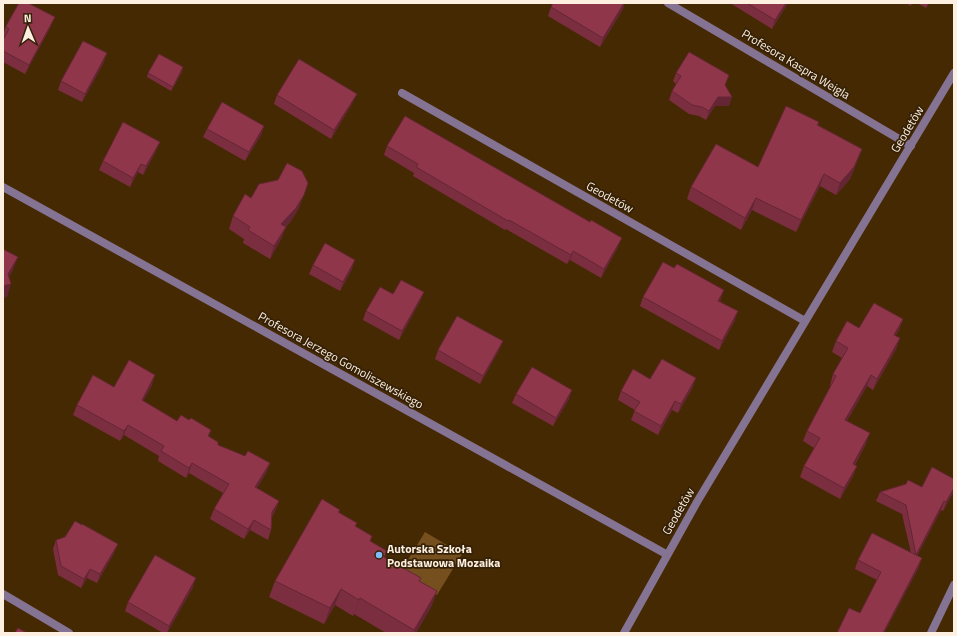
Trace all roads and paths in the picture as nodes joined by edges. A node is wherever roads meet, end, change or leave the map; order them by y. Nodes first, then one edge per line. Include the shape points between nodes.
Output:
1 (668, 3) edge
2 (954, 73) edge
3 (402, 93) dead end
4 (911, 146) junction
5 (3, 187) edge
6 (805, 321) junction
7 (666, 554) junction
8 (954, 585) edge
9 (3, 594) edge
10 (69, 633) edge
11 (624, 633) edge
12 (931, 633) edge

1 - 4 street, Profesora Kaspra Weigla
2 - 4 street, Geodetów
3 - 6 street, Geodetów
4 - 6 street, Geodetów
5 - 7 street, Profesora Jerzego Gomoliszewskiego
6 - 7 street, Geodetów
7 - 11 street, Geodetów
8 - 12 street
9 - 10 street

